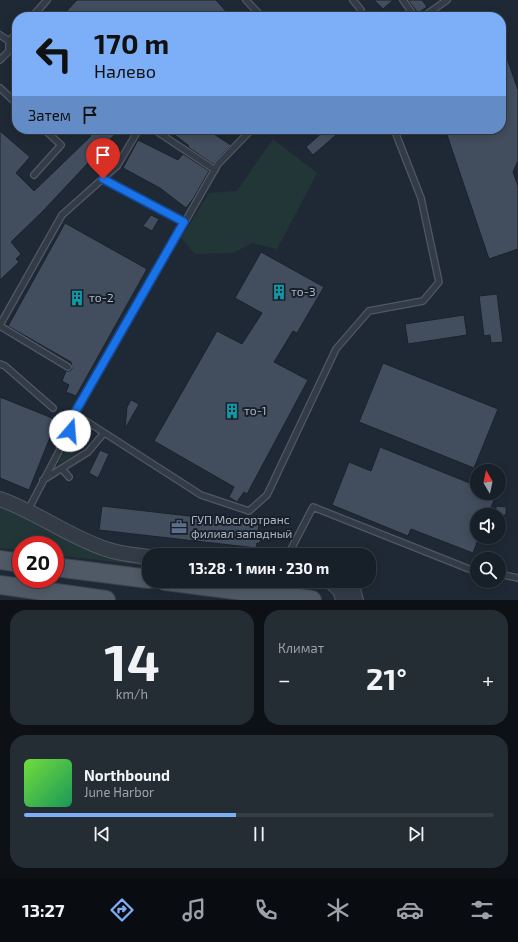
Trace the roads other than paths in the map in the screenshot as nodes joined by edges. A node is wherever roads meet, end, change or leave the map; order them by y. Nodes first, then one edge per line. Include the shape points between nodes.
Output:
1 (47, 0) edge
2 (246, 0) edge
3 (353, 0) edge
4 (403, 0) edge
5 (447, 0) edge
6 (440, 2) edge
7 (360, 10) dead end
8 (36, 12) edge
9 (257, 12) edge
10 (411, 12) edge
11 (429, 12) edge
12 (0, 35) edge
13 (12, 38) edge
14 (9, 41) junction
15 (0, 60) edge
16 (0, 88) edge
17 (12, 99) edge
18 (49, 134) edge
19 (136, 134) edge
20 (162, 134) edge
21 (247, 134) edge
22 (396, 134) edge
23 (215, 170) junction
24 (34, 175) dead end
25 (103, 179) junction
26 (184, 222) junction
27 (0, 325) edge
28 (0, 364) edge
29 (68, 367) dead end
30 (53, 408) dead end
31 (74, 414) junction
32 (104, 433) junction
33 (62, 469) junction
34 (69, 476) dead end
35 (42, 481) junction
36 (0, 499) edge
37 (28, 510) junction
38 (292, 548) edge
39 (142, 556) edge
40 (0, 560) edge
41 (12, 562) edge
42 (64, 568) edge
43 (470, 569) edge
44 (506, 575) edge
45 (142, 578) edge
46 (518, 578) edge
47 (0, 585) edge
48 (219, 588) edge
49 (338, 588) edge
50 (352, 588) edge
51 (0, 591) edge
52 (52, 593) junction
53 (106, 600) edge
54 (312, 600) edge
55 (343, 600) edge
56 (356, 600) edge

1 - 8 lane
2 - 9 lane
3 - 7 lane
4 - 10 lane
5 - 6 lane
6 - 11 lane
12 - 14 lane
13 - 14 lane
14 - 15 lane via 9,51
16 - 17 lane
18 - 24 lane via 61,145
19 - 25 lane via 117,166
20 - 23 lane
21 - 23 lane
22 - 32 lane via 420,198 439,282 423,301 369,311 336,349 267,495 249,511 201,495
23 - 26 lane
25 - 26 lane
25 - 27 lane via 62,215
26 - 31 lane
27 - 29 lane
28 - 30 lane
31 - 32 lane
31 - 35 lane via 68,434
32 - 33 lane via 88,452
33 - 34 lane
33 - 35 lane
35 - 37 lane
36 - 37 street
37 - 39 street via 106,549
38 - 43 lane via 313,507
40 - 41 main road
42 - 45 main road
44 - 46 lane
47 - 52 main road
48 - 54 main road
49 - 55 street
50 - 56 street
51 - 52 street
52 - 53 main road

